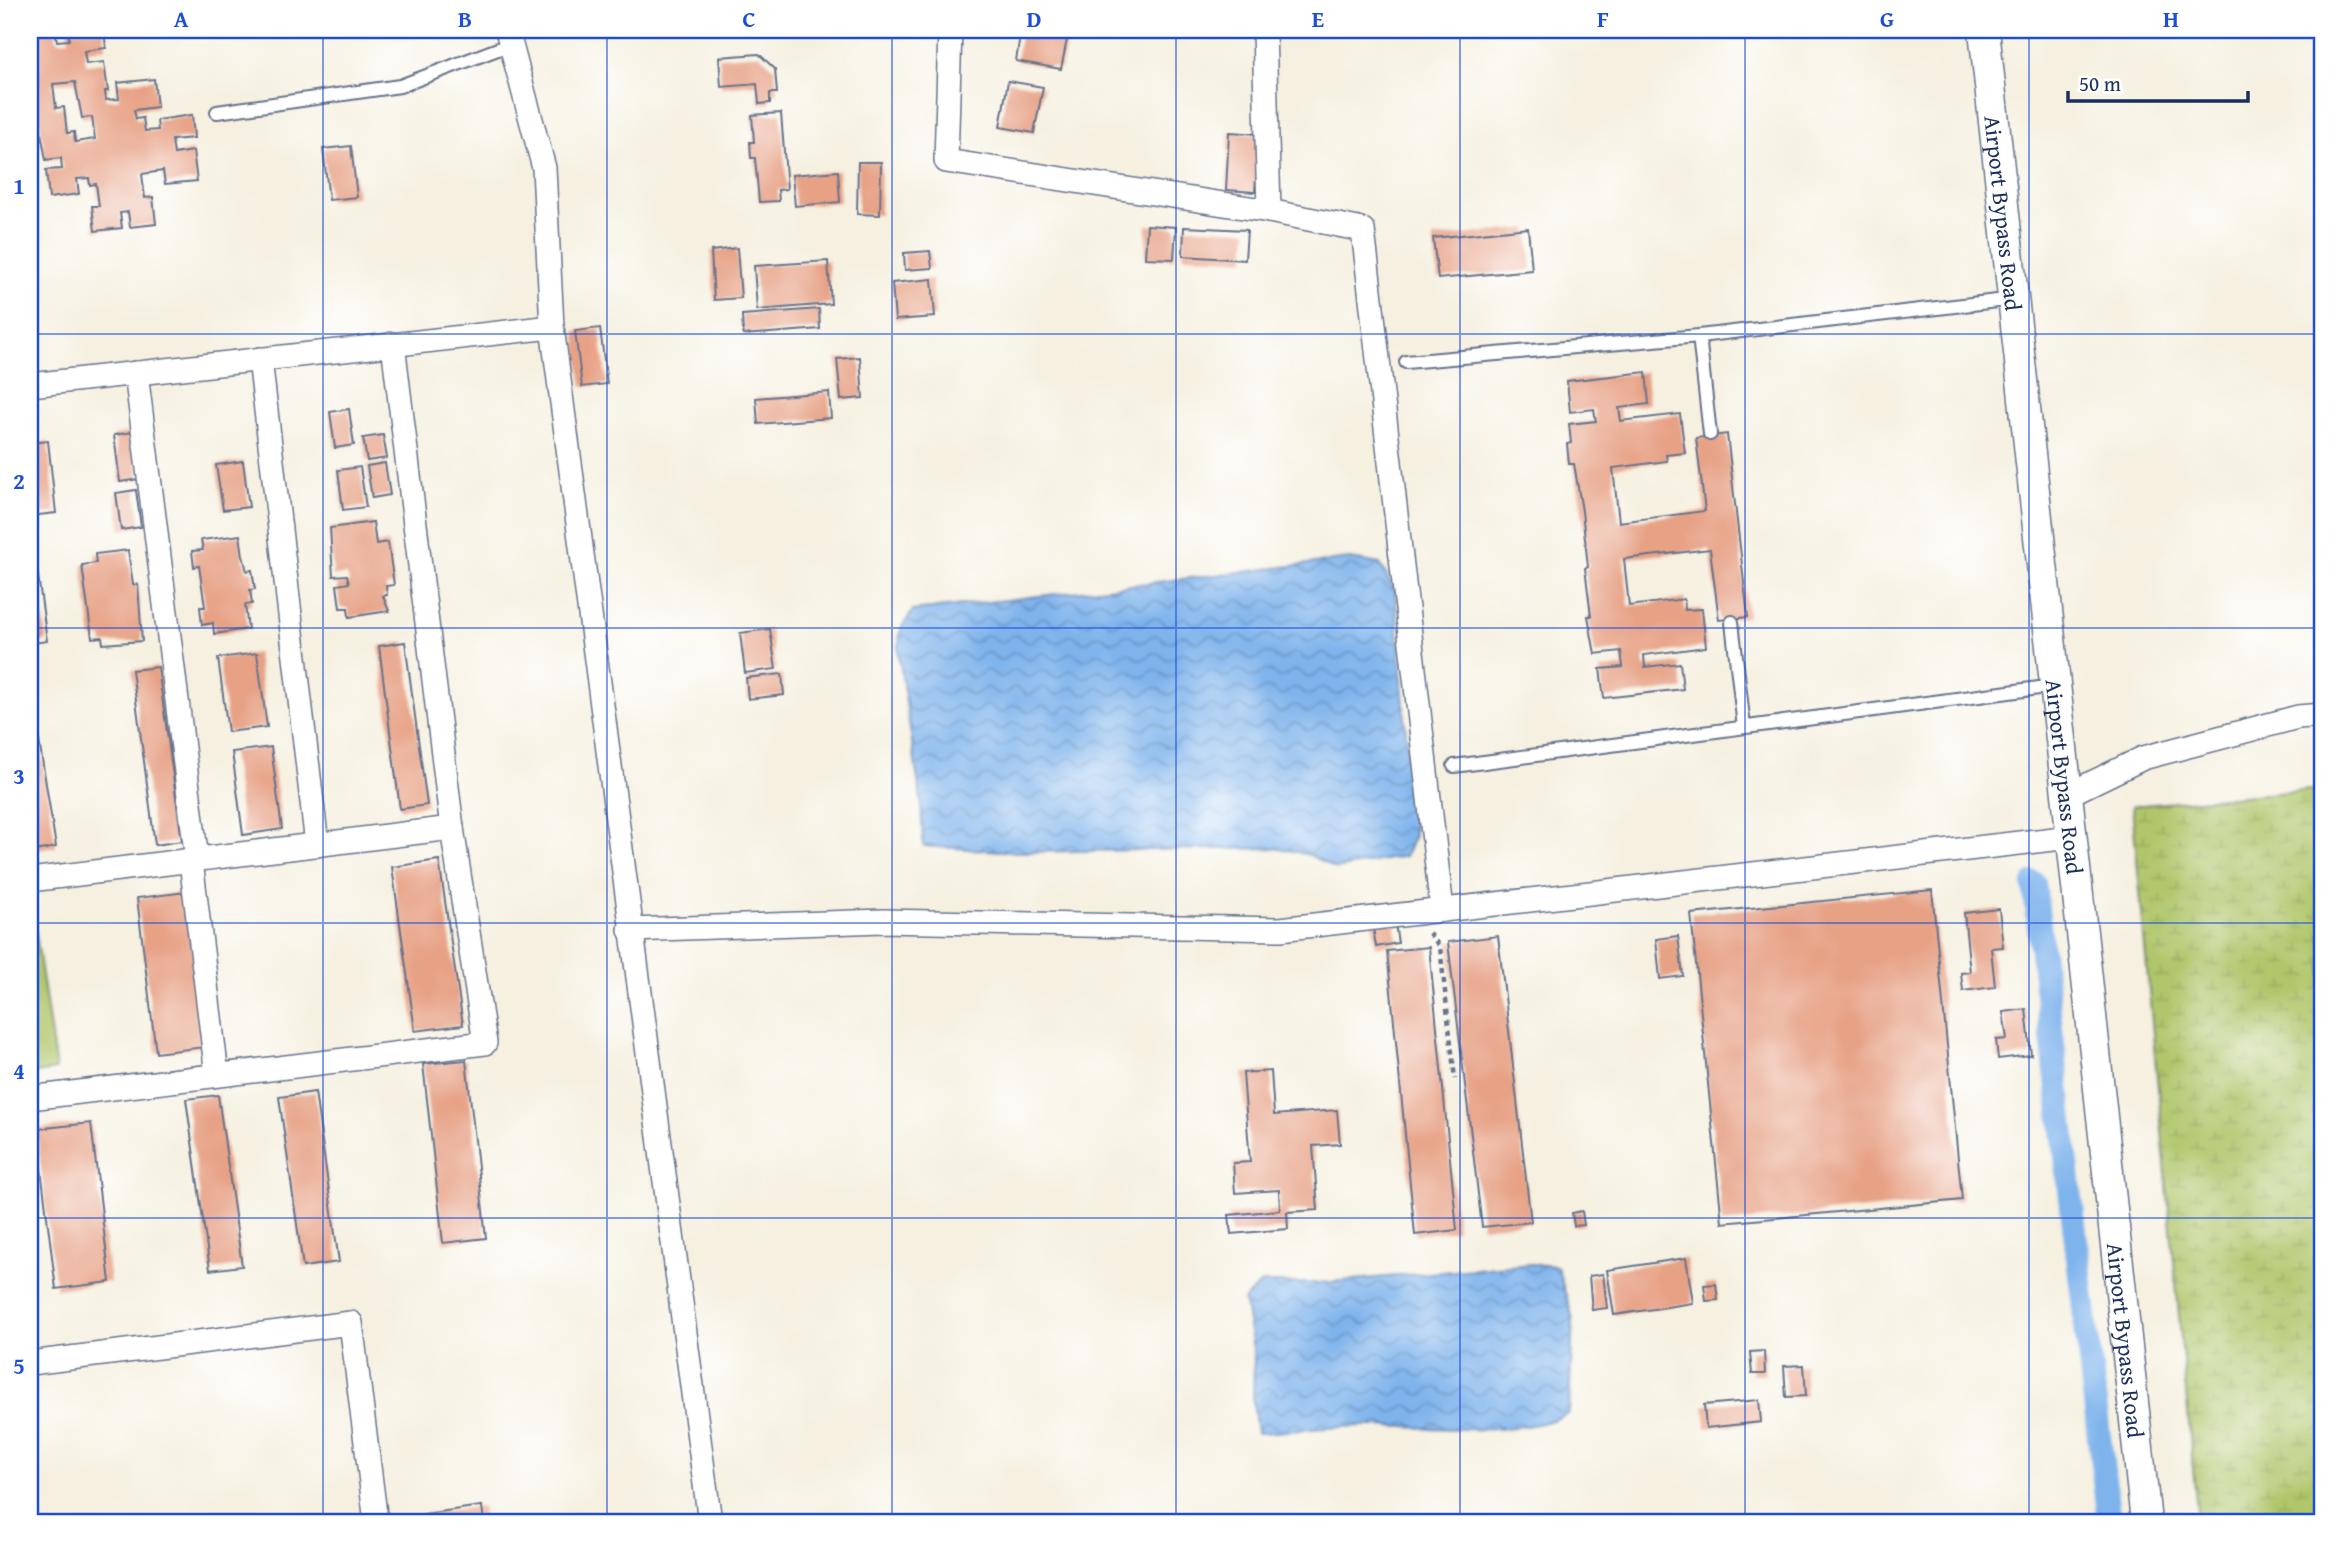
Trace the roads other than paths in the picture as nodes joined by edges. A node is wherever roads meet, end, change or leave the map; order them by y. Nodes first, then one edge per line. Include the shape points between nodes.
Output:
1 (950, 30) edge
2 (1264, 30) edge
3 (1984, 30) edge
4 (509, 37) edge
5 (217, 112) dead end
6 (1269, 211) junction
7 (1997, 301) dead end
8 (552, 327) junction
9 (1699, 335) junction
10 (393, 344) junction
11 (260, 359) junction
12 (1406, 362) dead end
13 (136, 373) junction
14 (30, 384) edge
15 (1710, 434) dead end
16 (1732, 622) dead end
17 (2039, 688) dead end
18 (2322, 715) edge
19 (1744, 727) junction
20 (1454, 766) dead end
21 (2067, 795) junction
22 (452, 828) junction
23 (2071, 837) junction
24 (317, 845) junction
25 (194, 860) junction
26 (30, 880) edge
27 (1442, 910) junction
28 (630, 930) junction
29 (217, 1075) junction
30 (30, 1098) edge
31 (30, 1363) edge
32 (376, 1522) edge
33 (710, 1522) edge
34 (2146, 1522) edge

1 - 6 street via 946,161
2 - 6 street
3 - 21 street, Airport Bypass Road
4 - 5 lane via 400,86
4 - 8 street via 544,167
6 - 27 street via 1363,230
7 - 9 lane
8 - 10 street
8 - 28 street
9 - 12 lane
9 - 15 lane
10 - 11 street
10 - 22 street
11 - 13 street
11 - 24 street
13 - 14 street
13 - 25 street
16 - 19 lane
17 - 19 lane
18 - 21 street via 2298,717 2143,758
19 - 20 lane
21 - 23 street, Airport Bypass Road
22 - 24 street
22 - 29 street via 485,1043
23 - 27 street
23 - 34 street, Airport Bypass Road
24 - 25 street
25 - 26 street
25 - 29 street
27 - 28 street via 1280,929 883,920
28 - 33 street
29 - 30 street
31 - 32 street via 351,1323

